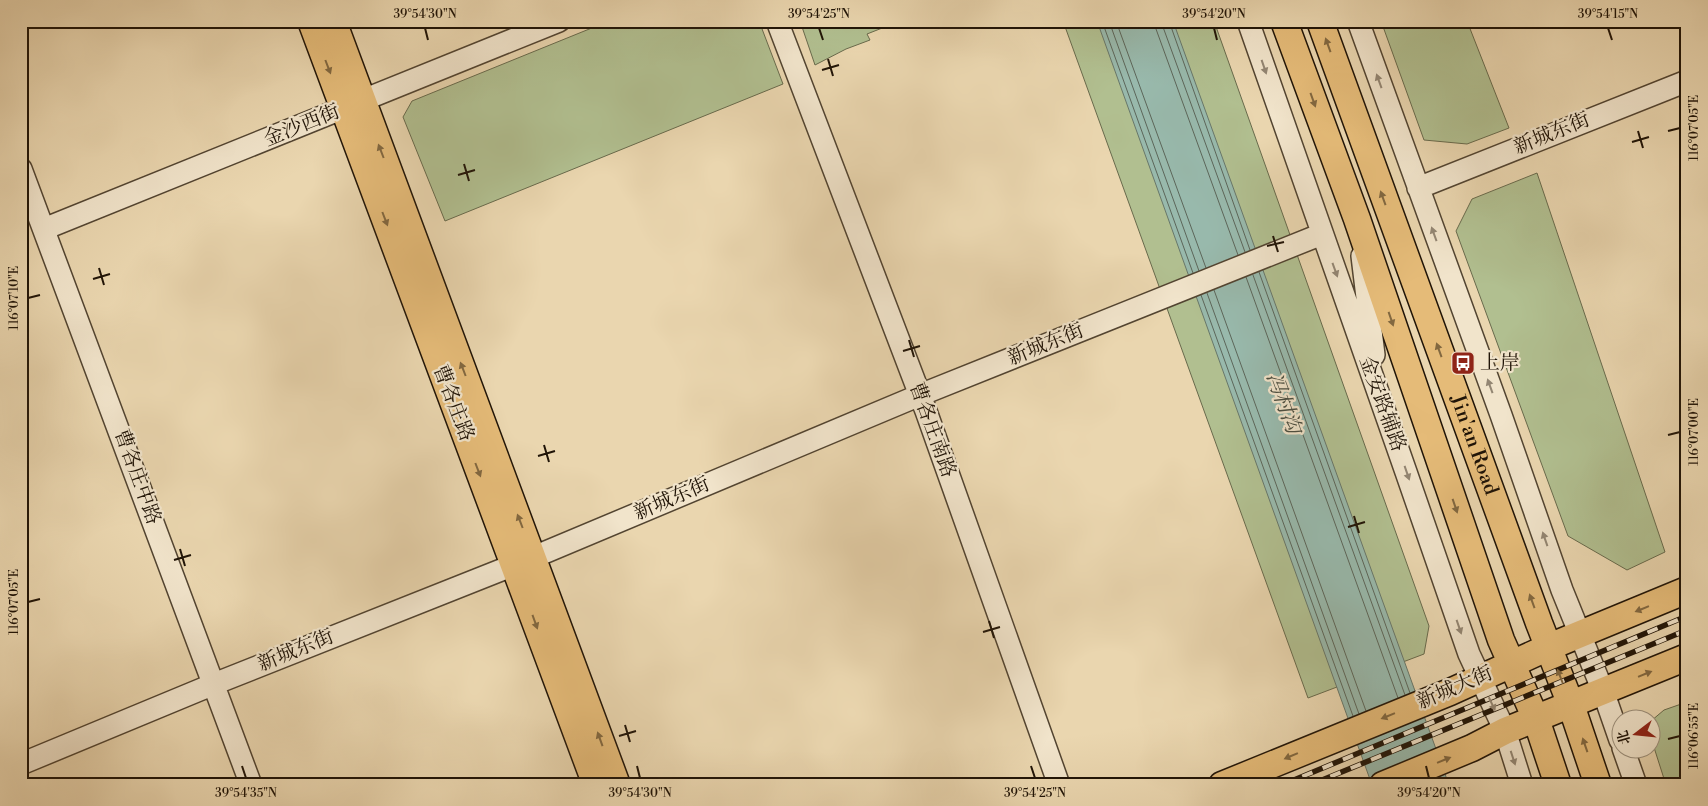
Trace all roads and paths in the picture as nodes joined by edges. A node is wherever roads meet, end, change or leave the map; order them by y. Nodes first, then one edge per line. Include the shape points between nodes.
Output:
1 (310, 21) edge
2 (333, 21) edge
3 (559, 21) edge
4 (777, 21) edge
5 (1248, 21) edge
6 (1284, 21) edge
7 (1320, 21) edge
8 (1358, 21) edge
9 (1687, 81) edge
10 (353, 105) junction
11 (21, 169) edge
12 (1418, 188) junction
13 (1357, 219) junction
14 (44, 229) junction
15 (1322, 234) junction
16 (920, 395) junction
17 (1379, 396) junction
18 (524, 561) junction
19 (1687, 590) edge
20 (1580, 634) junction
21 (1549, 647) junction
22 (1687, 657) edge
23 (1511, 664) junction
24 (1480, 677) junction
25 (214, 684) junction
26 (1603, 692) junction
27 (1571, 705) junction
28 (1610, 712) edge
29 (1536, 719) junction
30 (1504, 731) junction
31 (1627, 758) edge
32 (21, 764) edge
33 (252, 785) edge
34 (596, 785) edge
35 (617, 785) edge
36 (1059, 785) edge
37 (1222, 785) edge
38 (1383, 785) edge
39 (1522, 785) edge
40 (1558, 785) edge
41 (1598, 785) edge
42 (1636, 785) edge

1 -> 10 main road, 曹各庄路
2 - 10 main road, 曹各庄路
3 - 10 street, 金沙西街
4 - 16 street, 曹各庄南路
5 -> 15 street, 金安路辅路
6 -> 13 main road, Jin'an Road
21 -> 7 main road, Jin'an Road
12 -> 8 street
9 - 12 street, 新城东街
10 - 14 street, 金沙西街
10 - 18 main road, 曹各庄路
11 - 14 street, 曹各庄中路
20 -> 12 street
13 - 17 street
13 -> 23 main road, Jin'an Road
14 - 25 street, 曹各庄中路
15 - 16 street, 新城东街
15 -> 17 street, 金安路辅路
16 - 18 street, 新城东街
16 - 36 street, 曹各庄南路
17 -> 24 street, 金安路辅路 via 1469,654
18 - 25 street, 新城东街
18 -> 34 main road, 曹各庄路
35 -> 18 main road, 曹各庄路
19 -> 20 main road, 新城大街
20 - 21 main road, 新城大街
20 - 26 street
21 - 23 main road, 新城大街
27 -> 21 main road, Jin'an Road
26 -> 22 main road
23 - 24 main road, 新城大街
23 - 29 main road, Jin'an Road
24 -> 30 street, 金安路辅路
24 -> 37 main road, 新城大街
25 - 32 street, 新城东街
25 - 33 street, 曹各庄中路
26 - 27 main road
26 - 28 street
27 - 29 main road
41 -> 27 main road, Jin'an Road
29 - 30 main road
29 - 40 main road, Jin'an Road
38 -> 30 main road
30 -> 39 street, 金安路辅路
31 - 42 street

